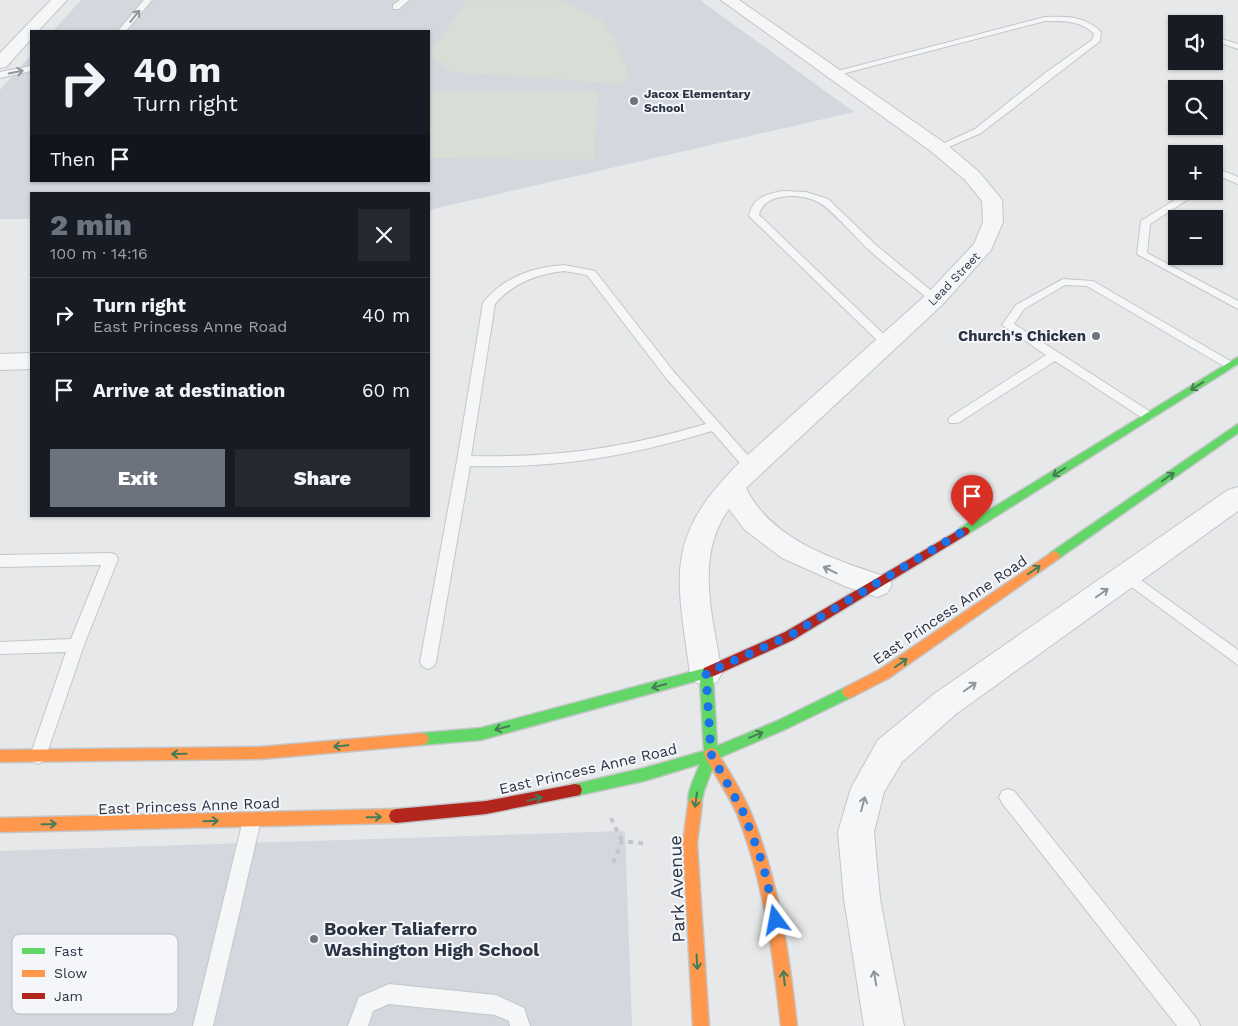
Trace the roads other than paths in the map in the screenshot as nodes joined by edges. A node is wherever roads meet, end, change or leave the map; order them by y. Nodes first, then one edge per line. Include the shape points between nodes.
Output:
1 (58, 0) edge
2 (148, 0) edge
3 (405, 0) edge
4 (729, 0) edge
5 (396, 8) dead end
6 (30, 30) edge
7 (30, 30) edge
8 (123, 30) edge
9 (1224, 41) dead end
10 (1238, 47) edge
11 (0, 63) edge
12 (30, 69) edge
13 (834, 73) junction
14 (0, 75) edge
15 (938, 148) junction
16 (1223, 174) edge
17 (1238, 181) edge
18 (1182, 200) edge
19 (935, 299) junction
20 (1238, 306) edge
21 (887, 343) junction
22 (1055, 355) junction
23 (0, 362) edge
24 (30, 362) edge
25 (1234, 363) edge
26 (1148, 416) junction
27 (954, 420) dead end
28 (713, 426) junction
29 (1238, 428) edge
30 (464, 461) junction
31 (741, 476) junction
32 (1238, 497) edge
33 (0, 561) edge
34 (1127, 576) junction
35 (876, 585) junction
36 (76, 645) junction
37 (0, 648) edge
38 (1238, 659) edge
39 (428, 662) dead end
40 (706, 673) junction
41 (711, 754) junction
42 (0, 756) edge
43 (38, 756) junction
44 (1008, 796) dead end
45 (252, 820) junction
46 (0, 825) edge
47 (203, 1026) edge
48 (358, 1026) edge
49 (520, 1026) edge
50 (701, 1026) edge
51 (789, 1026) edge
52 (884, 1026) edge
53 (1190, 1026) edge

1 - 7 street
8 -> 2 lane
3 - 5 lane
4 - 13 street, Lead Street
6 - 11 street
9 - 10 lane
14 -> 12 lane
13 - 15 street, Lead Street
13 - 15 lane via 1046,19 1093,26 1098,34 1096,41 978,131
15 - 19 street, Lead Street via 972,176 992,200 993,222 984,246
16 - 17 lane
18 - 20 lane via 1145,224 1142,254
19 - 21 street, Lead Street
19 - 21 lane via 815,196 785,194 768,197 758,203 754,216
21 - 31 street, Lead Street
22 - 25 lane via 1008,325 1020,307 1063,282 1089,283
22 - 26 lane
22 - 27 lane
23 - 24 street
25 -> 26 main road
26 -> 35 main road
28 - 30 lane via 652,444 592,456 528,462
28 - 30 lane via 591,273 566,267 509,283 489,303
28 - 31 lane
41 -> 29 main road, East Princess Anne Road via 801,717 884,674
30 - 39 lane
35 -> 31 street via 837,573 797,554 763,530 737,502
31 - 40 street, Lead Street via 704,524 695,557 694,586
32 - 34 street
33 - 36 lane via 111,559
34 - 38 lane
52 -> 34 street via 862,899 856,832 868,788 890,751 945,704
35 - 40 main road via 789,636
36 - 37 lane
36 - 43 lane
40 - 41 main road, Park Avenue
40 -> 43 main road via 480,734 260,753
45 -> 41 main road, East Princess Anne Road via 426,815 522,802 645,774
41 -> 50 main road, Park Avenue via 697,791 690,842
51 -> 41 main road, Park Avenue via 780,939 763,865 743,812
42 - 43 main road
44 - 53 lane
46 -> 45 main road, East Princess Anne Road
45 - 47 lane
48 - 49 lane via 366,1004 389,994 496,1005 517,1015

